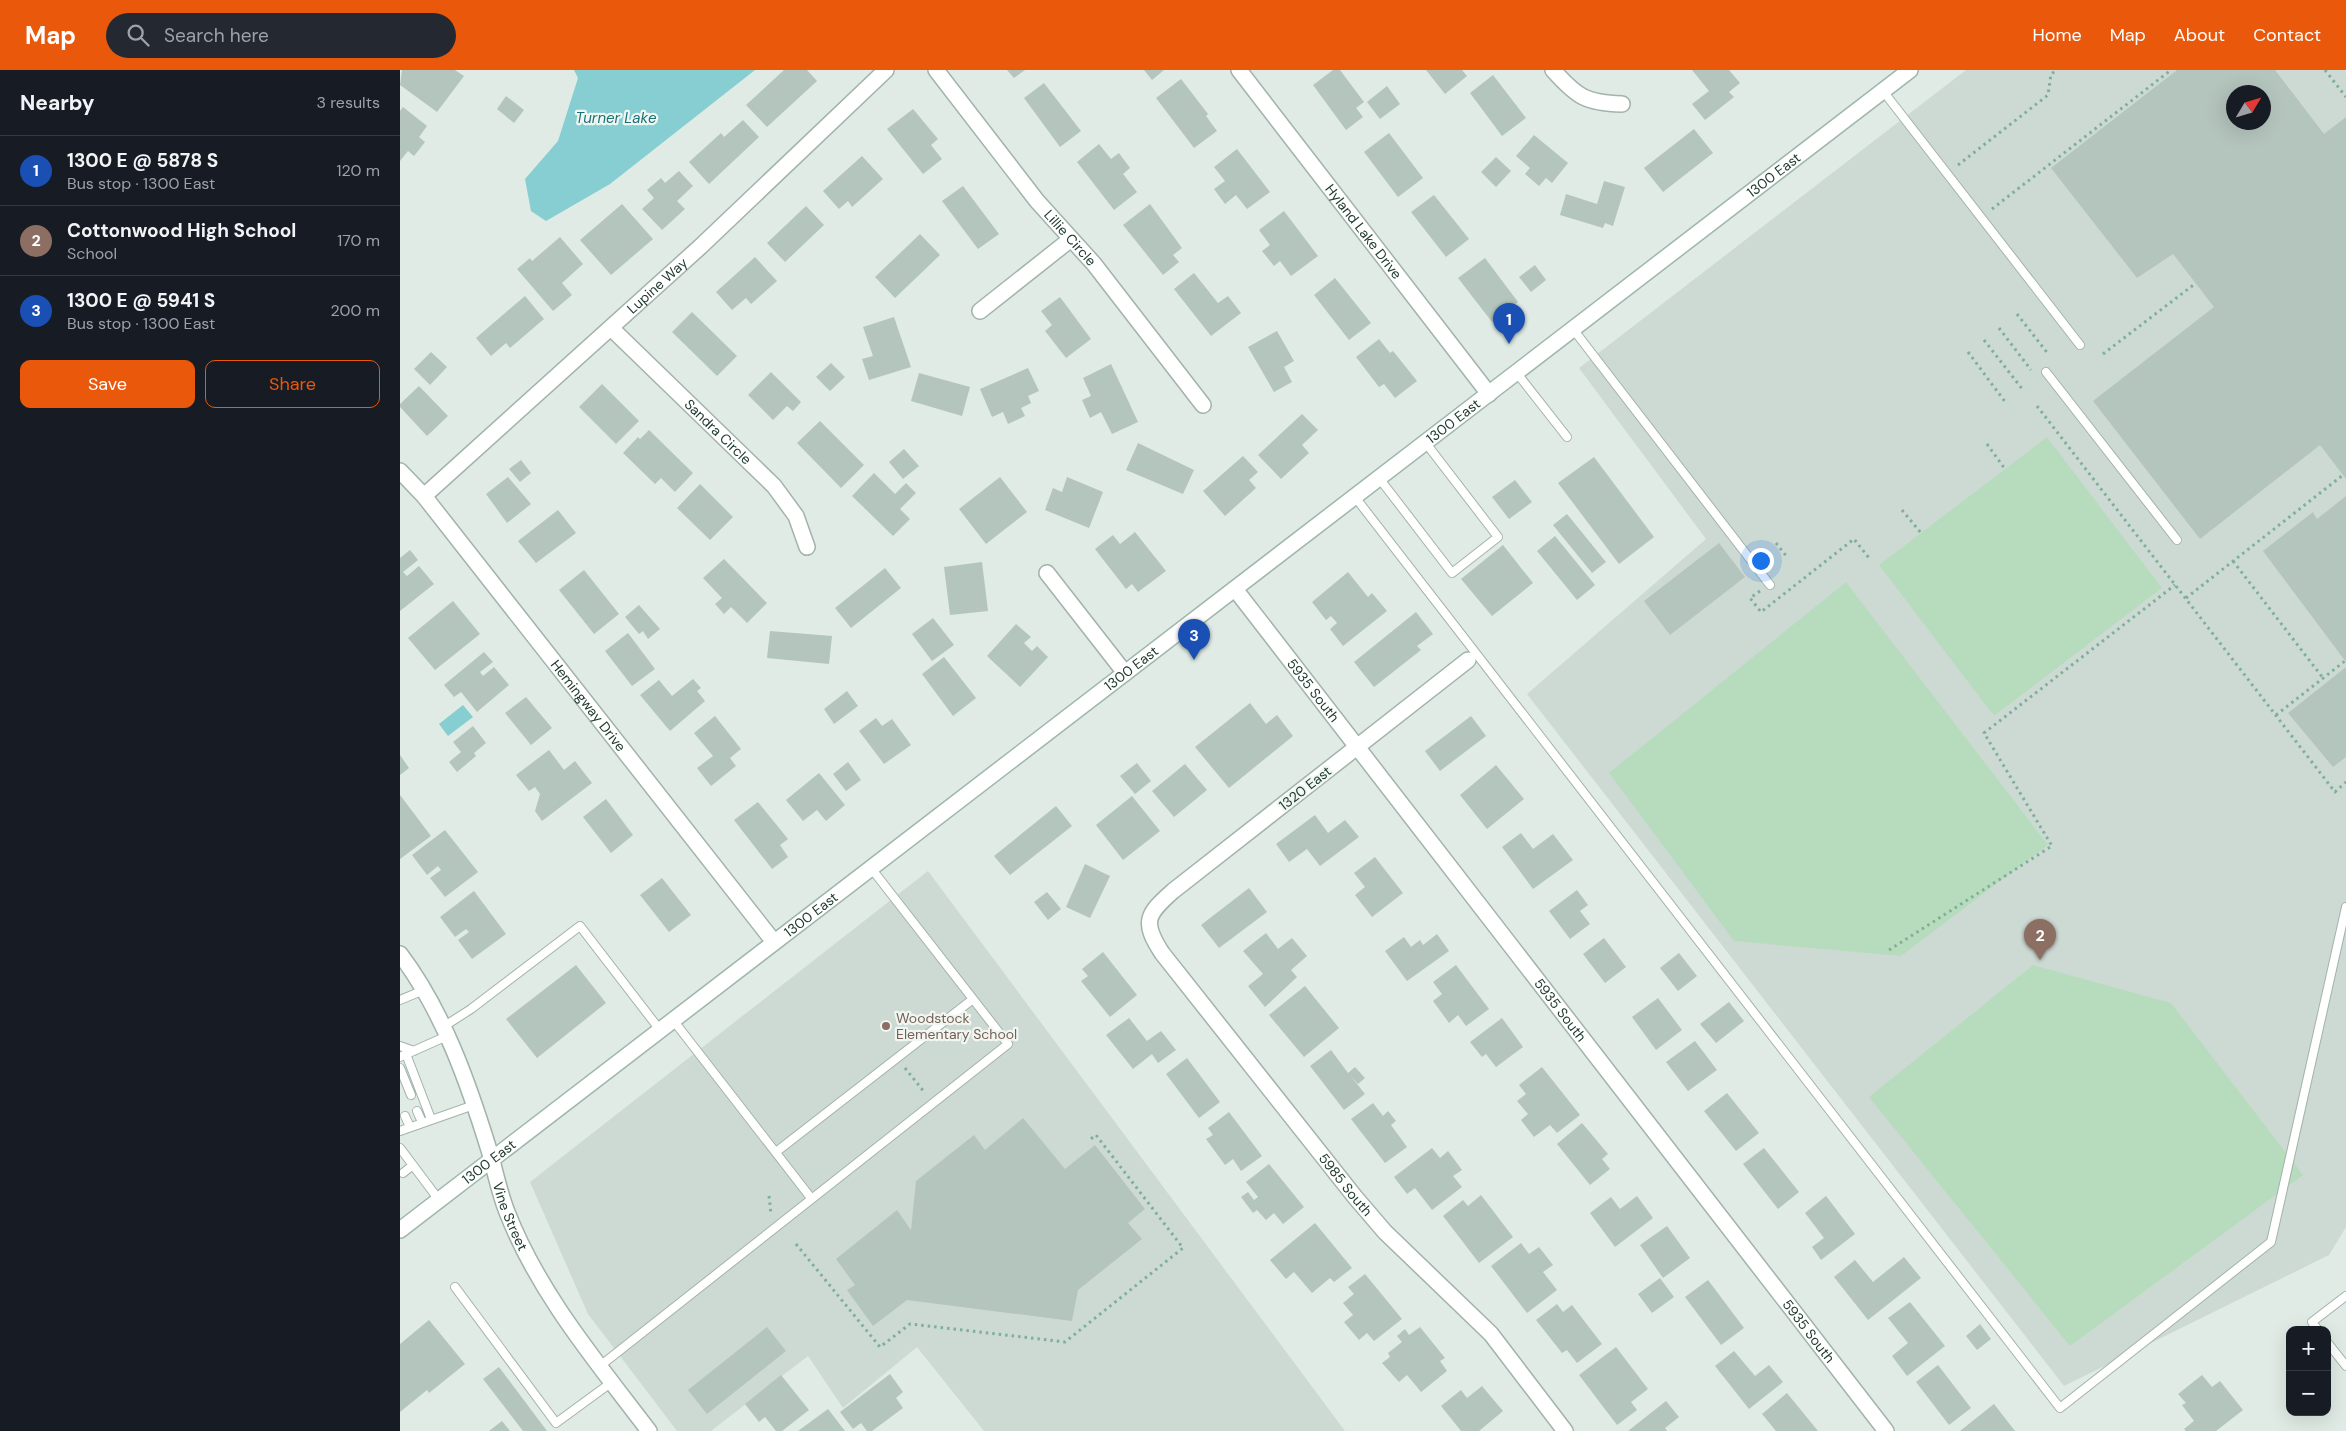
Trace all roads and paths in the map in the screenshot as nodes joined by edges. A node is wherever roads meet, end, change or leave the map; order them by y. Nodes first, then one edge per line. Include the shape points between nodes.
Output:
1 (886, 70) edge
2 (936, 70) edge
3 (1239, 70) edge
4 (1553, 70) edge
5 (1910, 70) edge
6 (2057, 70) edge
7 (2171, 70) edge
8 (2325, 70) edge
9 (1883, 91) junction
10 (2346, 97) edge
11 (1622, 104) dead end
12 (1958, 165) dead end
13 (1992, 209) dead end
14 (1070, 239) junction
15 (2196, 283) dead end
16 (980, 311) dead end
17 (2017, 314) dead end
18 (611, 328) junction
19 (1999, 328) dead end
20 (1573, 329) junction
21 (1984, 340) dead end
22 (2080, 345) dead end
23 (1968, 352) dead end
24 (2103, 354) dead end
25 (2049, 355) dead end
26 (2031, 370) dead end
27 (1516, 372) junction
28 (2046, 372) dead end
29 (2022, 390) dead end
30 (1489, 394) junction
31 (2006, 403) dead end
32 (1203, 405) dead end
33 (2037, 406) dead end
34 (1567, 437) dead end
35 (1425, 442) junction
36 (1987, 444) dead end
37 (2005, 469) dead end
38 (400, 471) edge
39 (2343, 475) dead end
40 (1379, 478) junction
41 (424, 496) junction
42 (1355, 497) junction
43 (1902, 510) dead end
44 (1921, 533) dead end
45 (2177, 540) dead end
46 (1776, 544) dead end
47 (807, 547) dead end
48 (1787, 557) dead end
49 (1869, 558) dead end
50 (2233, 561) junction
51 (1047, 573) dead end
52 (1770, 584) dead end
53 (2175, 585) junction
54 (1235, 589) junction
55 (1760, 591) dead end
56 (2186, 598) junction
57 (1468, 660) dead end
58 (2345, 661) edge
59 (1126, 672) junction
60 (2323, 678) junction
61 (2276, 715) junction
62 (1358, 747) junction
63 (2346, 782) edge
64 (871, 868) junction
65 (2346, 907) edge
66 (1148, 921) joint
67 (774, 942) junction
68 (1889, 950) dead end
69 (400, 954) edge
70 (424, 990) junction
71 (973, 999) junction
72 (400, 1000) edge
73 (673, 1020) junction
74 (660, 1030) junction
75 (445, 1031) junction
76 (400, 1046) edge
77 (407, 1054) edge
78 (897, 1058) junction
79 (400, 1068) edge
80 (925, 1093) dead end
81 (411, 1095) dead end
82 (474, 1105) junction
83 (418, 1111) dead end
84 (405, 1116) dead end
85 (431, 1119) junction
86 (422, 1122) junction
87 (410, 1127) junction
88 (400, 1131) edge
89 (1088, 1141) dead end
90 (401, 1152) edge
91 (776, 1152) junction
92 (492, 1159) junction
93 (413, 1165) junction
94 (403, 1172) dead end
95 (769, 1196) dead end
96 (811, 1198) junction
97 (440, 1200) junction
98 (772, 1214) dead end
99 (402, 1226) edge
100 (796, 1244) dead end
101 (455, 1287) dead end
102 (2346, 1296) edge
103 (2315, 1326) edge
104 (2331, 1347) edge
105 (600, 1366) junction
106 (2346, 1366) edge
107 (612, 1382) junction
108 (649, 1431) edge
109 (1565, 1431) edge
110 (1886, 1431) edge

1 - 18 street, Lupine Way
2 - 14 street, Lillie Circle
3 - 30 street, Hyland Lake Drive
4 - 11 street via 1572,92 1596,103
5 - 9 street, 1300 East
6 - 12 path via 2051,74 2048,95
7 - 13 path
8 - 10 path
9 - 20 street, 1300 East
9 - 22 lane
14 - 16 street
14 - 32 street, Lillie Circle via 1094,264
15 - 24 path
17 - 25 path
18 - 41 street, Lupine Way
18 - 47 street, Sandra Circle via 774,486 796,516
19 - 26 path
20 - 27 street, 1300 East
20 - 52 lane
21 - 29 path
23 - 31 path
27 - 30 street, 1300 East
27 - 34 lane
28 - 45 lane
30 - 35 street, 1300 East
33 - 53 path
35 - 40 street, 1300 East
35 - 40 lane via 1498,537 1452,573
36 - 37 path
38 - 41 street, Hemingway Drive
39 - 50 path
40 - 42 street, 1300 East
41 - 67 street, Hemingway Drive
42 - 54 street, 1300 East
42 - 65 lane via 2060,1408 2271,1242
43 - 44 path
46 - 48 path
49 - 55 path via 1854,539 1761,612 1750,598
50 - 56 path
50 - 60 path
51 - 59 street
53 - 56 path
53 - 68 path via 1984,733 2052,846
54 - 59 street, 1300 East
54 - 62 street, 5935 South
56 - 61 path
57 - 62 street, 1320 East
58 - 60 path
59 - 64 street, 1300 East
60 - 61 path
61 - 63 path via 2335,792
62 - 66 street, 1320 East via 1173,892 1152,910
62 - 110 street, 5935 South
64 - 67 street, 1300 East
64 - 71 lane
66 - 109 street, 5985 South via 1152,937 1162,953 1355,1197 1385,1232 1491,1334
67 - 73 street, 1300 East
69 - 70 street, Vine Street
70 - 72 lane
70 - 75 street, Vine Street
71 - 78 lane
71 - 96 lane via 1008,1044
73 - 74 street, 1300 East
73 - 91 lane
74 - 75 lane via 580,926
74 - 92 street, 1300 East
75 - 77 lane
75 - 82 street, Vine Street
76 - 77 lane
77 - 85 lane
78 - 80 path
78 - 91 lane
79 - 81 lane
82 - 85 lane
82 - 92 street, Vine Street
83 - 86 lane
84 - 87 lane
85 - 86 lane
86 - 87 lane
87 - 88 lane
89 - 100 path via 1096,1135 1182,1248 1066,1342 910,1324 880,1347
90 - 93 lane
91 - 96 lane
92 - 97 street, 1300 East
92 - 105 street, Vine Street via 506,1210 532,1267
93 - 94 lane
93 - 97 lane
95 - 98 path
96 - 105 lane
97 - 99 street, 1300 East
101 - 107 lane via 556,1423
102 - 103 lane via 2312,1322
104 - 106 lane
105 - 107 street, Vine Street
107 - 108 street, Vine Street

